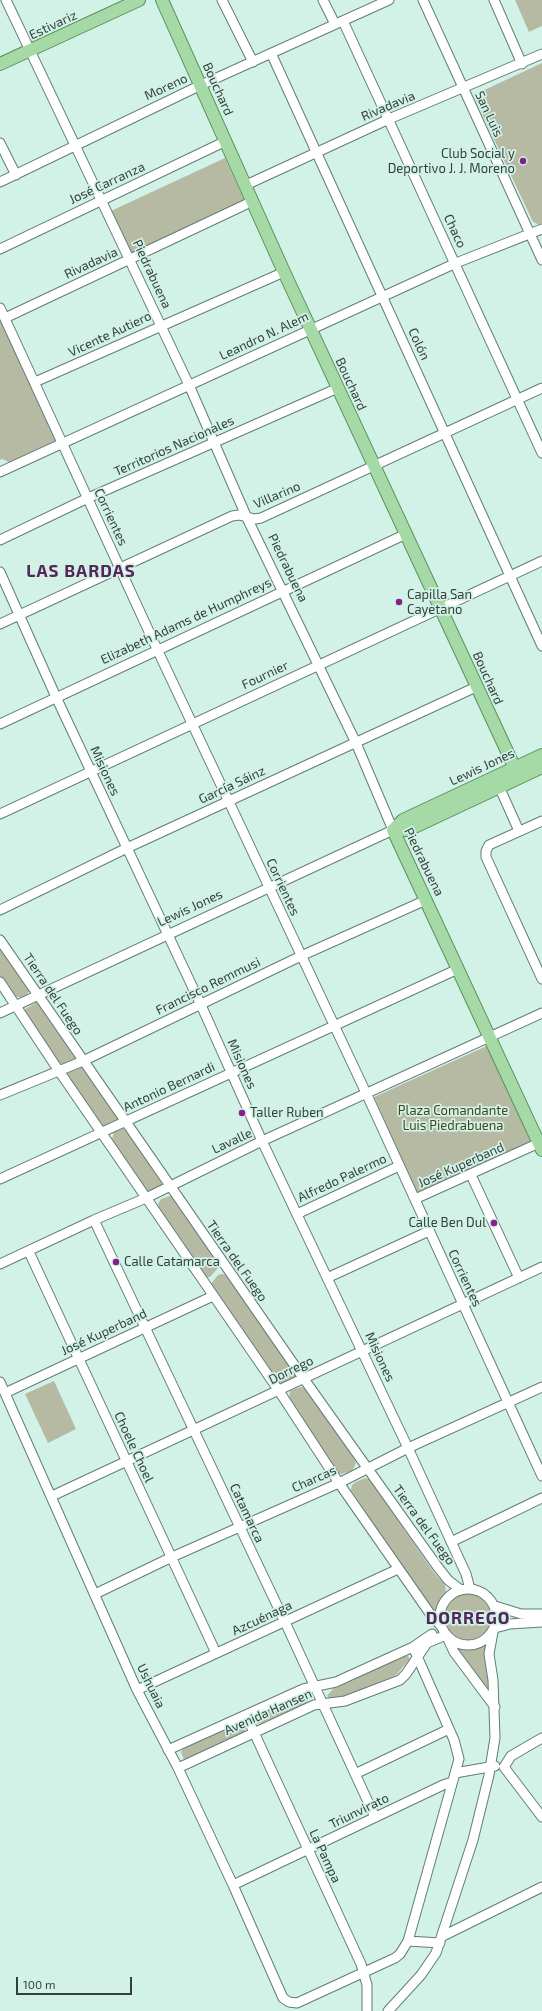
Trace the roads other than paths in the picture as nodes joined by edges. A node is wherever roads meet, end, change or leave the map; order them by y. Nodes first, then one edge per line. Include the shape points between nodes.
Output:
1 (6, 0) edge
2 (120, 0) edge
3 (139, 0) edge
4 (162, 0) edge
5 (222, 0) edge
6 (323, 0) edge
7 (390, 0) edge
8 (423, 0) edge
9 (494, 0) edge
10 (339, 22) junction
11 (28, 47) junction
12 (270, 53) junction
13 (542, 54) edge
14 (0, 56) edge
15 (252, 62) junction
16 (0, 64) edge
17 (522, 64) junction
18 (201, 86) junction
19 (464, 88) junction
20 (389, 119) junction
21 (226, 141) junction
22 (0, 143) edge
23 (74, 146) junction
24 (317, 152) junction
25 (16, 176) junction
26 (0, 182) edge
27 (246, 185) junction
28 (101, 200) junction
29 (253, 201) junction
30 (542, 230) edge
31 (530, 234) junction
32 (0, 249) edge
33 (130, 259) junction
34 (542, 260) edge
35 (456, 263) junction
36 (284, 272) junction
37 (382, 296) junction
38 (0, 308) edge
39 (5, 318) junction
40 (160, 325) junction
41 (311, 329) junction
42 (35, 382) junction
43 (189, 385) junction
44 (338, 388) junction
45 (542, 388) edge
46 (517, 400) junction
47 (446, 432) junction
48 (214, 442) junction
49 (62, 443) junction
50 (542, 453) edge
51 (374, 466) junction
52 (0, 472) edge
53 (88, 498) junction
54 (247, 518) junction
55 (406, 534) junction
56 (0, 540) edge
57 (542, 561) edge
58 (120, 568) junction
59 (0, 572) edge
60 (509, 576) junction
61 (284, 590) junction
62 (441, 608) junction
63 (20, 616) junction
64 (0, 624) edge
65 (542, 646) edge
66 (157, 649) junction
67 (318, 664) junction
68 (476, 687) junction
69 (56, 696) junction
70 (192, 723) junction
71 (0, 724) edge
72 (356, 743) junction
73 (542, 755) edge
74 (542, 766) edge
75 (90, 771) junction
76 (516, 773) junction
77 (497, 782) junction
78 (229, 801) junction
79 (0, 814) edge
80 (542, 821) edge
81 (393, 830) junction
82 (519, 832) junction
83 (127, 848) junction
84 (268, 887) junction
85 (426, 900) junction
86 (0, 910) edge
87 (168, 934) junction
88 (0, 940) edge
89 (301, 956) junction
90 (458, 969) junction
91 (542, 978) edge
92 (0, 982) edge
93 (39, 995) junction
94 (201, 1005) junction
95 (17, 1006) junction
96 (0, 1013) edge
97 (542, 1013) edge
98 (333, 1025) junction
99 (490, 1038) junction
100 (83, 1060) junction
101 (59, 1071) junction
102 (231, 1072) junction
103 (0, 1095) edge
104 (367, 1095) junction
105 (126, 1121) junction
106 (102, 1132) junction
107 (262, 1141) junction
108 (540, 1147) edge
109 (399, 1166) junction
110 (471, 1175) junction
111 (0, 1179) edge
112 (170, 1185) junction
113 (146, 1198) junction
114 (415, 1199) junction
115 (297, 1214) junction
116 (94, 1220) junction
117 (429, 1231) junction
118 (29, 1252) junction
119 (0, 1264) edge
120 (542, 1267) edge
121 (327, 1278) junction
122 (519, 1278) junction
123 (213, 1296) junction
124 (463, 1303) junction
125 (145, 1328) junction
126 (362, 1350) junction
127 (78, 1359) junction
128 (304, 1379) junction
129 (0, 1382) edge
130 (542, 1387) edge
131 (279, 1391) junction
132 (5, 1393) junction
133 (509, 1402) junction
134 (194, 1431) junction
135 (408, 1448) junction
136 (126, 1462) junction
137 (367, 1469) junction
138 (542, 1476) edge
139 (339, 1483) junction
140 (52, 1496) junction
141 (542, 1498) edge
142 (239, 1526) junction
143 (451, 1542) junction
144 (172, 1557) junction
145 (398, 1569) junction
146 (465, 1589) junction
147 (95, 1594) junction
148 (495, 1606) junction
149 (542, 1614) edge
150 (285, 1622) junction
151 (542, 1622) edge
152 (494, 1630) junction
153 (444, 1632) junction
154 (413, 1647) junction
155 (216, 1653) junction
156 (418, 1658) junction
157 (313, 1686) junction
158 (137, 1690) junction
159 (321, 1703) junction
160 (495, 1707) junction
161 (246, 1715) junction
162 (449, 1729) junction
163 (254, 1732) junction
164 (542, 1738) edge
165 (168, 1750) junction
166 (491, 1765) junction
167 (504, 1767) junction
168 (178, 1768) junction
169 (355, 1774) junction
170 (454, 1778) junction
171 (375, 1817) junction
172 (542, 1817) edge
173 (308, 1850) junction
174 (233, 1885) junction
175 (542, 1887) edge
176 (441, 1940) junction
177 (408, 1941) junction
178 (364, 1972) junction
179 (367, 2011) edge
180 (388, 2011) edge

1 - 11 street, Piedrabuena
2 - 11 main road, Estivariz
3 - 11 main road, Estivariz
4 - 18 main road, Bouchard
5 - 15 street
6 - 10 street, Chaco
7 - 10 street, Moreno
8 - 19 street, San Luis
9 - 17 street
10 - 12 street, Moreno
10 - 20 street, Chaco
11 - 14 main road, Estivariz
11 - 16 main road, Estivariz
11 - 23 street, Piedrabuena
12 - 15 street, Moreno
12 - 24 street, Colón
13 - 17 street, Rivadavia
15 - 18 street, Moreno
17 - 19 street, Rivadavia
18 - 21 main road, Bouchard
18 - 23 street, Moreno
19 - 20 street, Rivadavia
19 - 31 street, San Luis
20 - 24 street, Rivadavia
20 - 35 street, Chaco
21 - 27 main road, Bouchard
21 - 28 street, José Carranza
22 - 25 street
23 - 25 street, Moreno
23 - 28 street, Piedrabuena
24 - 27 street, Rivadavia
24 - 37 street, Colón
25 - 26 street, Moreno
27 - 29 main road, Bouchard
28 - 32 street, José Carranza
28 - 33 street, Piedrabuena
29 - 33 street, Rivadavia
29 - 36 main road, Bouchard
30 - 31 street, Leandro N. Alem
31 - 34 street, San Luis
31 - 35 street, Leandro N. Alem
33 - 39 street, Rivadavia
33 - 40 street, Piedrabuena
35 - 37 street, Leandro N. Alem
35 - 46 street, Chaco
36 - 40 street, Vicente Autiero
36 - 41 main road, Bouchard
37 - 41 street, Leandro N. Alem
37 - 47 street, Colón
38 - 39 street, Corrientes
39 - 42 street, Corrientes
40 - 42 street, Vicente Autiero
40 - 43 street, Piedrabuena
41 - 43 street, Leandro N. Alem
41 - 44 main road, Bouchard
42 - 49 street, Corrientes
43 - 48 street, Piedrabuena
43 - 49 street, Leandro N. Alem
44 - 48 street, Territorios Nacionales
44 - 51 main road, Bouchard
45 - 46 street, Villarino
46 - 47 street, Villarino
46 - 50 street, Chaco
47 - 51 street, Villarino
47 - 60 street, Colón
48 - 53 street, Territorios Nacionales
48 - 54 street, Piedrabuena
49 - 52 street, Leandro N. Alem
49 - 53 street, Corrientes
51 - 54 street, Villarino via 261,518
51 - 55 main road, Bouchard
53 - 56 street, Territorios Nacionales
53 - 58 street, Corrientes
54 - 58 street, Villarino via 232,516
54 - 61 street, Piedrabuena
55 - 61 street, Elizabeth Adams de Humphreys
55 - 62 main road, Bouchard
57 - 60 street, Fournier
58 - 63 street, Villarino
58 - 66 street, Corrientes
59 - 63 street, Misiones
60 - 62 street, Fournier
60 - 65 street, Colón
61 - 66 street, Elizabeth Adams de Humphreys
61 - 67 street, Piedrabuena
62 - 67 street, Fournier
62 - 68 main road, Bouchard
63 - 64 street, Villarino
63 - 69 street, Misiones
66 - 69 street, Elizabeth Adams de Humphreys
66 - 70 street, Corrientes
67 - 70 street, Fournier
67 - 72 street, Piedrabuena
68 - 72 street, García Sáinz
68 - 76 main road, Bouchard
69 - 71 street, Elizabeth Adams de Humphreys
69 - 75 street, Misiones
70 - 75 street, Fournier
70 - 78 street, Corrientes
72 - 78 street, García Sáinz
72 - 81 street, Piedrabuena
73 - 76 main road, Lewis Jones
74 - 76 main road, Lewis Jones
75 - 79 street, Fournier
75 - 83 street, Misiones
76 - 77 main road, Lewis Jones
77 - 81 main road, Lewis Jones via 403,820
77 - 82 street
78 - 83 street, García Sáinz
78 - 84 street, Corrientes
80 - 82 street
81 - 84 street, Lewis Jones
81 - 85 main road, Piedrabuena
82 - 91 street via 489,845 486,857
83 - 86 street, García Sáinz
83 - 87 street, Misiones
84 - 87 street, Lewis Jones
84 - 89 street, Corrientes
85 - 89 street, Francisco Remmusi
85 - 90 main road, Piedrabuena
87 - 93 street, Lewis Jones
87 - 94 street, Misiones
88 - 93 street, Tierra del Fuego
89 - 94 street, Francisco Remmusi
89 - 98 street, Corrientes
90 - 98 street, Antonio Bernardi
90 - 99 main road, Piedrabuena
92 - 95 street
93 - 95 street, Lewis Jones
93 - 100 street, Tierra del Fuego
94 - 100 street, Francisco Remmusi
94 - 102 street, Misiones
95 - 96 street, Lewis Jones
95 - 101 street
97 - 99 street, Lavalle
98 - 102 street, Antonio Bernardi
98 - 104 street, Corrientes
99 - 104 street, Lavalle
99 - 108 main road, Piedrabuena
100 - 101 street, Francisco Remmusi
100 - 105 street, Tierra del Fuego
101 - 103 street, Francisco Remmusi
101 - 106 street
102 - 105 street, Antonio Bernardi
102 - 107 street, Misiones
104 - 107 street, Lavalle
104 - 109 street, Corrientes
105 - 106 street, Antonio Bernardi
105 - 112 street, Tierra del Fuego
106 - 111 street, Antonio Bernardi
106 - 113 street
107 - 112 street, Lavalle
107 - 115 street, Misiones
108 - 110 street, José Kuperband
109 - 114 street, Corrientes
109 - 115 street, Alfredo Palermo
110 - 114 street, José Kuperband
110 - 122 street
112 - 113 street, Lavalle
112 - 128 street, Tierra del Fuego
113 - 116 street, Lavalle
113 - 123 street
114 - 117 street, Corrientes
115 - 121 street, Misiones
116 - 118 street, Lavalle
116 - 125 street, Catamarca
117 - 121 street
117 - 124 street, Corrientes
118 - 119 street, Lavalle
118 - 127 street, Choele Choel
120 - 122 street, Dorrego
121 - 126 street, Misiones
122 - 124 street, Dorrego
123 - 125 street, José Kuperband
123 - 131 street
124 - 126 street, Dorrego
124 - 133 street, Corrientes
125 - 127 street, José Kuperband
125 - 134 street, Catamarca
126 - 128 street, Dorrego
126 - 135 street, Misiones
127 - 132 street, José Kuperband
127 - 136 street, Choele Choel
128 - 131 street, Dorrego
128 - 137 street, Tierra del Fuego
129 - 132 street, Ushuaia
130 - 133 street, Charcas
131 - 134 street, Dorrego
131 - 139 street
132 - 140 street, Ushuaia
133 - 135 street, Charcas
133 - 138 street, Corrientes
134 - 136 street, Dorrego
134 - 142 street, Catamarca
135 - 137 street, Charcas
135 - 143 street, Misiones
136 - 140 street, Dorrego
136 - 144 street, Choele Choel
137 - 139 street, Charcas
137 - 146 street, Tierra del Fuego via 448,1580
139 - 142 street, Charcas
139 - 145 street
140 - 147 street, Ushuaia
141 - 143 street
142 - 144 street, Charcas
142 - 150 street, Catamarca
143 - 146 street, Misiones via 466,1574
144 - 147 street, Charcas
144 - 155 street, Choele Choel
145 - 150 street, Azcuénaga
145 - 153 street
146 - 148 street via 484,1594
146 - 153 street via 448,1598 443,1604 440,1618
147 - 158 street, Ushuaia
148 - 149 street via 521,1614
148 - 152 street via 497,1613
150 - 155 street, Azcuénaga
150 - 157 street, Catamarca
151 - 152 street via 510,1624
152 - 153 street via 483,1641 471,1646 463,1646
152 - 160 street via 489,1654
153 - 154 street, Avenida Hansen via 426,1636
153 - 156 street, Avenida Hansen via 427,1642
153 - 160 street via 454,1652
154 - 156 street
154 - 157 street, Avenida Hansen via 336,1682
155 - 158 street, Azcuénaga
156 - 159 street, Avenida Hansen via 400,1680 345,1701
156 - 162 street
157 - 159 street, Catamarca
157 - 161 street, Avenida Hansen
158 - 165 street, Ushuaia
159 - 163 street, Avenida Hansen
159 - 169 street, Catamarca
160 - 166 street via 495,1738
161 - 163 street, La Pampa
161 - 165 street, Avenida Hansen
162 - 169 street
162 - 170 street via 459,1759
163 - 168 street, Avenida Hansen
163 - 173 street, La Pampa
164 - 167 street via 511,1756
165 - 168 street, Ushuaia
166 - 167 street, Triunvirato
166 - 170 street, Triunvirato
166 - 176 street via 473,1840
167 - 172 street
168 - 174 street, Ushuaia
169 - 171 street, Catamarca
170 - 171 street, Triunvirato
170 - 177 street
171 - 173 street, Triunvirato
173 - 174 street, Triunvirato
173 - 178 street, La Pampa
174 - 178 street, Ushuaia via 283,1998 289,2002 297,2003
175 - 176 street
176 - 177 street
176 - 180 street via 428,1966
177 - 178 street via 395,1958
178 - 179 street, La Pampa

